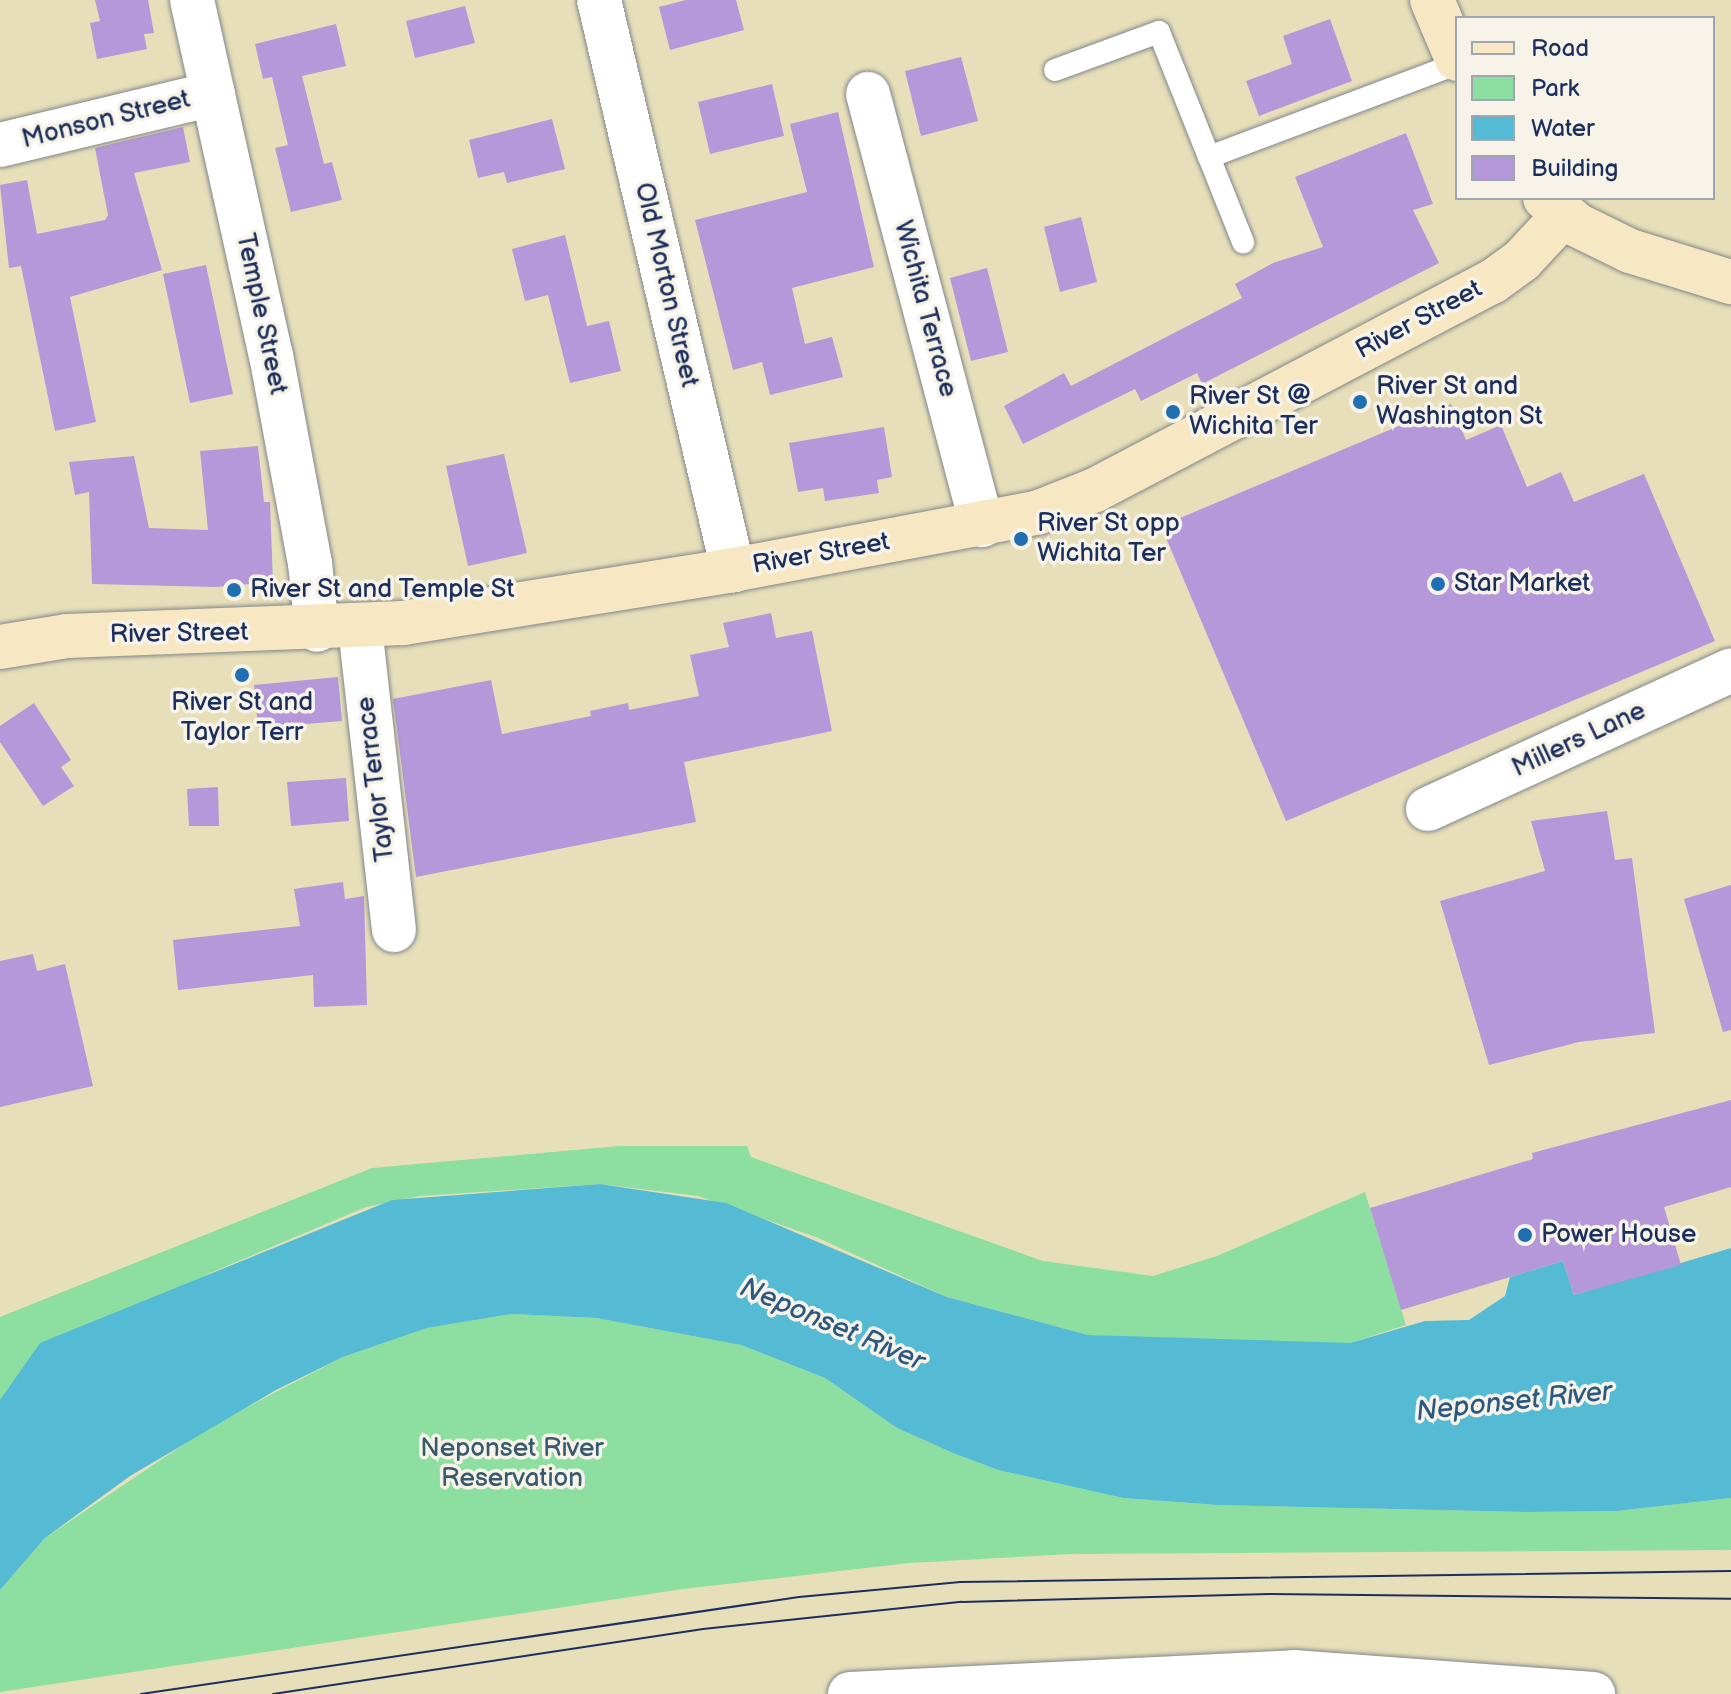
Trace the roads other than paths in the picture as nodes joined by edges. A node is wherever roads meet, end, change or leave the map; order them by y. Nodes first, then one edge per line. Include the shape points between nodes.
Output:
1 (192, 0) edge
2 (599, 0) edge
3 (1432, 0) edge
4 (1455, 57) edge
5 (1455, 63) edge
6 (1055, 70) dead end
7 (213, 94) junction
8 (868, 94) dead end
9 (0, 145) edge
10 (1209, 157) junction
11 (1554, 207) edge
12 (1243, 242) dead end
13 (1731, 282) edge
14 (982, 525) junction
15 (733, 570) junction
16 (360, 627) junction
17 (317, 630) junction
18 (0, 647) edge
19 (1731, 670) edge
20 (1428, 809) dead end
21 (394, 930) dead end
22 (1395, 1685) edge
23 (850, 1694) edge
24 (1593, 1694) edge

1 - 7 street, Temple Street
2 - 15 street, Old Morton Street
3 - 4 main road
5 - 10 lane
6 - 10 lane via 1159,32
7 - 9 street, Monson Street
7 - 17 street, Temple Street via 271,355 310,563
8 - 14 street, Wichita Terrace
10 - 12 lane
11 - 13 main road via 1630,251
11 - 14 main road, River Street via 1522,260 1475,292 1079,498
14 - 15 main road, River Street
15 - 16 main road, River Street
16 - 17 main road, River Street
16 - 21 street, Taylor Terrace
17 - 18 main road, River Street via 67,636
19 - 20 street, Millers Lane
22 - 23 street via 1269,1672
22 - 24 street

